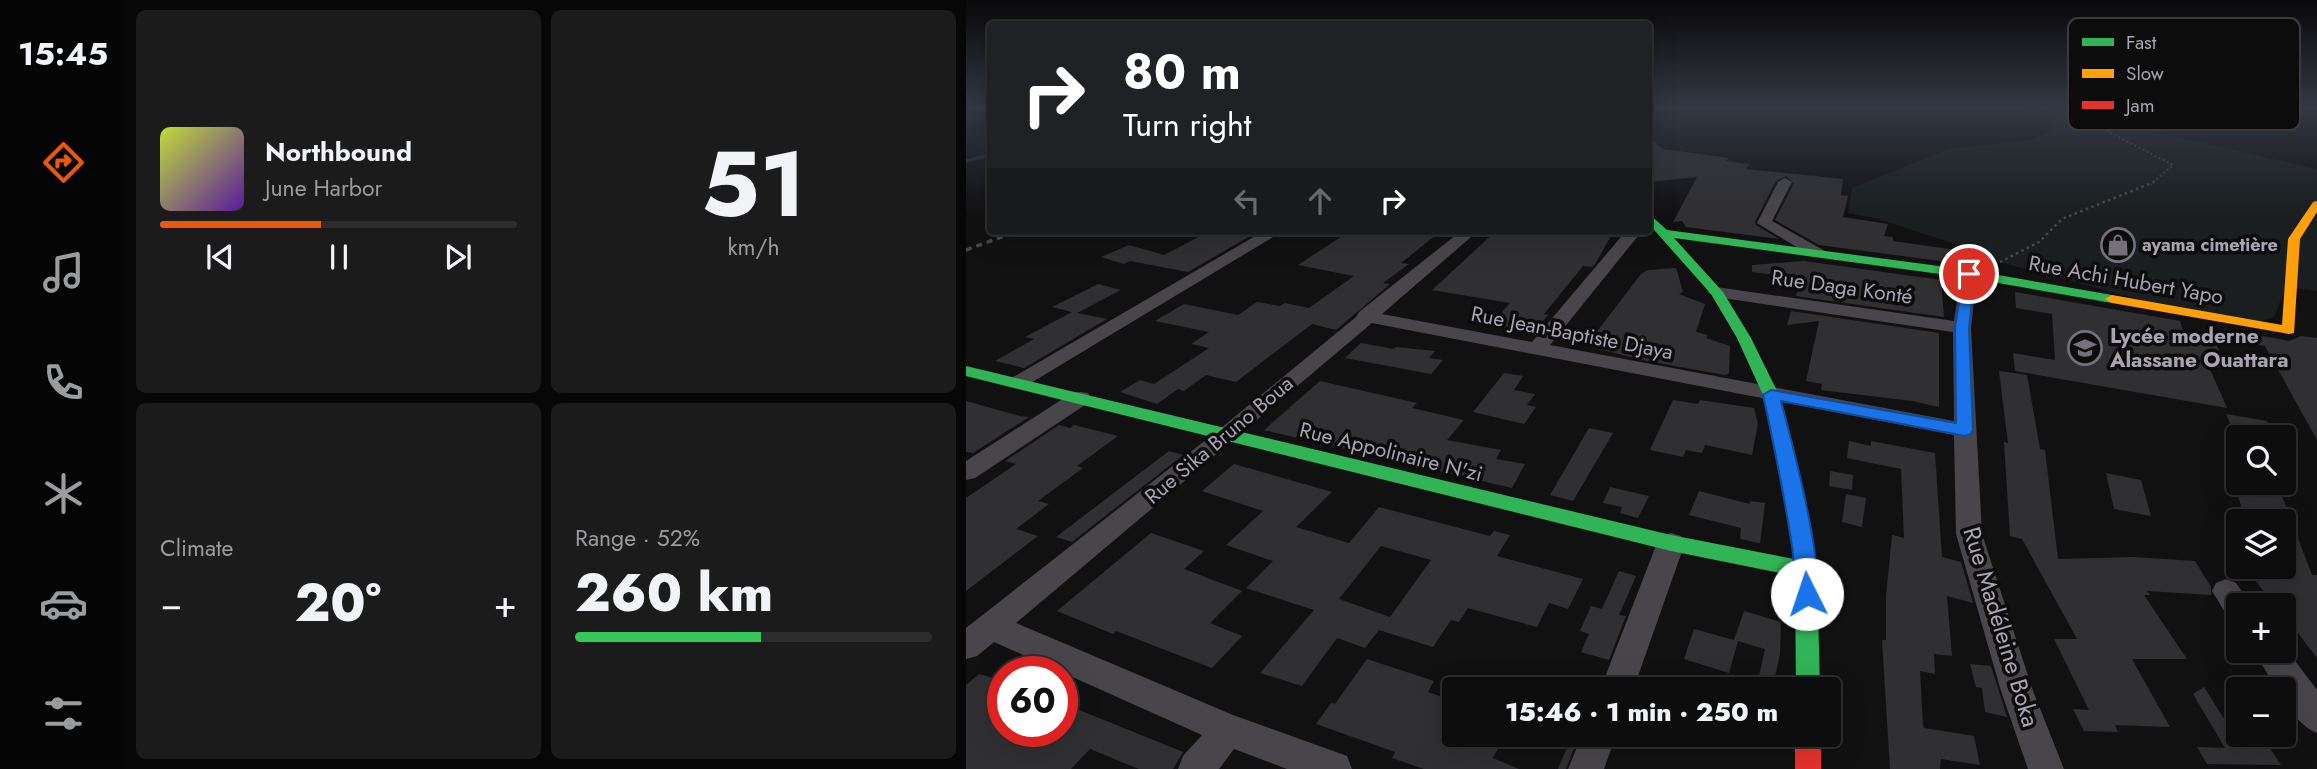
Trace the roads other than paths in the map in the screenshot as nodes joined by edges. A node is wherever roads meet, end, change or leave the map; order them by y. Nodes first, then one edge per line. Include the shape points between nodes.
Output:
1 (1785, 182) dead end
2 (2317, 204) edge
3 (1652, 220) edge
4 (1665, 233) junction
5 (1268, 235) edge
6 (1465, 235) edge
7 (1630, 235) edge
8 (1819, 254) junction
9 (1969, 274) junction
10 (1716, 292) junction
11 (1365, 316) junction
12 (1962, 328) junction
13 (1536, 349) junction
14 (966, 371) edge
15 (1017, 383) junction
16 (1771, 395) junction
17 (1080, 398) junction
18 (1965, 430) junction
19 (1229, 433) junction
20 (966, 472) edge
21 (1671, 543) junction
22 (1806, 570) junction
23 (978, 636) edge
24 (2278, 663) edge
25 (1621, 677) edge
26 (1808, 677) edge
27 (2317, 717) edge
28 (1228, 730) junction
29 (1594, 747) edge
30 (1808, 747) edge
31 (1196, 769) edge
32 (1334, 769) edge
33 (1586, 769) edge
34 (1808, 769) edge
35 (2046, 769) edge

1 - 8 street via 1764,223
2 - 9 street, Rue Achi Hubert Yapo via 2294,239 2288,330
3 - 4 street
4 - 8 street, Rue Achi Hubert Yapo
4 - 10 street
5 - 15 street
6 - 11 street, Rue Sika Bruno Boua
7 - 13 street
8 - 9 street, Rue Achi Hubert Yapo
9 - 12 street, Rue Madéleine Boka
10 - 12 street, Rue Daga Konté
10 - 16 street
11 - 13 street, Rue Jean-Baptiste Djaya
11 - 19 street, Rue Sika Bruno Boua
12 - 18 street, Rue Madéleine Boka
13 - 16 street, Rue Jean-Baptiste Djaya
14 - 15 street, Rue Appolinaire N'zi
15 - 17 street, Rue Appolinaire N'zi
16 - 18 street, Rue Jean-Baptiste Djaya
16 - 22 street
17 - 19 street, Rue Appolinaire N'zi
17 - 20 street
18 - 35 street, Rue Madéleine Boka via 1969,534
19 - 21 street, Rue Appolinaire N'zi
19 - 23 street, Rue Sika Bruno Boua
21 - 22 street, Rue Appolinaire N'zi
21 - 25 street
22 - 26 street
23 - 28 street
24 - 27 street
28 - 31 street
28 - 32 street
29 - 33 street
30 - 34 street

